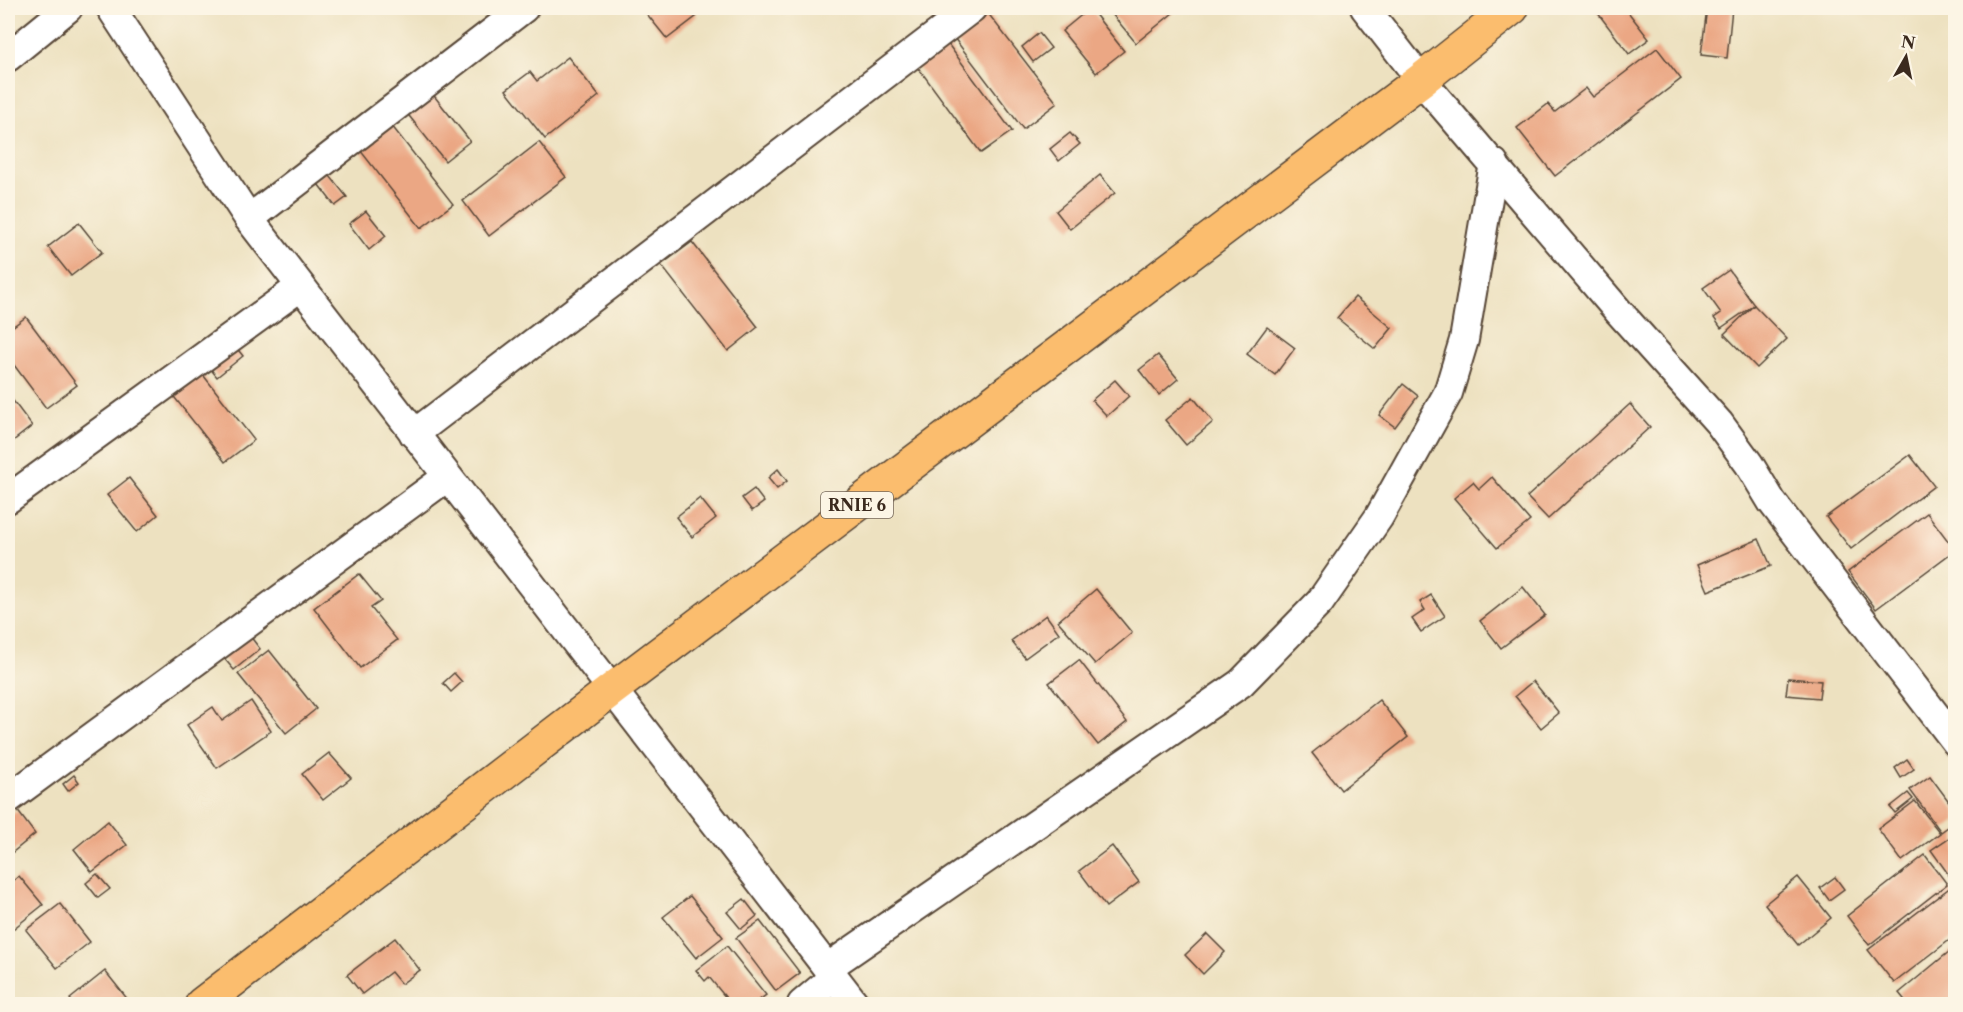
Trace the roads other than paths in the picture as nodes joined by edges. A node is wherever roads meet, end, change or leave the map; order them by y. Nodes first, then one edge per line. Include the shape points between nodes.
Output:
1 (68, 8) edge
2 (111, 8) edge
3 (524, 8) edge
4 (972, 8) edge
5 (1365, 8) edge
6 (1512, 8) edge
7 (8, 57) edge
8 (1421, 80) junction
9 (1494, 164) junction
10 (249, 219) junction
11 (300, 286) junction
12 (414, 434) junction
13 (447, 477) junction
14 (8, 499) edge
15 (610, 691) junction
16 (1956, 742) edge
17 (8, 799) edge
18 (830, 973) junction
19 (202, 1005) edge
20 (802, 1005) edge
21 (855, 1005) edge

1 - 7 street
2 - 10 street
3 - 10 street
4 - 12 street
5 - 8 street
6 - 8 main road, RNIE 6
8 - 9 street
8 - 15 main road, RNIE 6
9 - 16 street via 1719,423 1772,502
9 - 18 street via 1464,340 1449,393 1379,517 1320,602 1241,683
10 - 11 street
11 - 12 street
11 - 14 street
12 - 13 street
13 - 15 street
13 - 17 street
15 - 18 street
15 - 19 main road, RNIE 6
18 - 20 street
18 - 21 street

